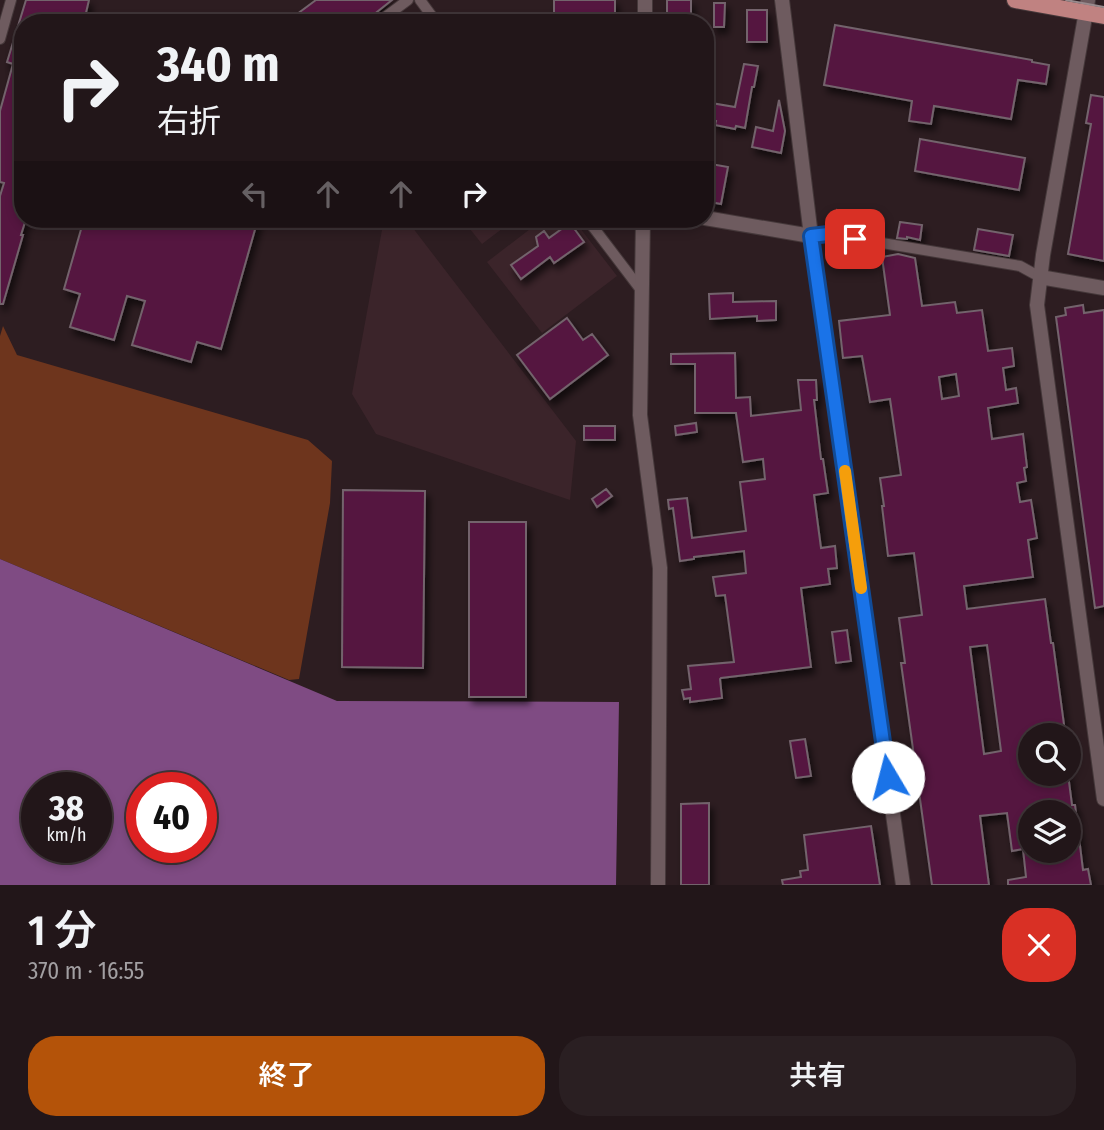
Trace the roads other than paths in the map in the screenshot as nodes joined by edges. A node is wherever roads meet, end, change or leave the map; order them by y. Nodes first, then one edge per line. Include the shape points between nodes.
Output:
1 (11, 0) edge
2 (408, 0) edge
3 (782, 0) edge
4 (1015, 0) edge
5 (1087, 7) edge
6 (389, 14) edge
7 (1104, 16) edge
8 (0, 39) edge
9 (714, 220) edge
10 (594, 228) edge
11 (643, 228) edge
12 (811, 236) junction
13 (1041, 277) junction
14 (1104, 288) edge
15 (641, 290) junction
16 (1104, 799) edge
17 (658, 885) edge
18 (903, 885) edge

1 - 8 street
2 - 6 street
3 - 12 street
4 - 5 main road
5 - 7 main road
5 - 13 street
9 - 12 street
10 - 15 street
11 - 15 street
12 - 13 street via 828,234 1020,266
12 - 18 street
13 - 14 street
13 - 16 street via 1037,305
15 - 17 street via 639,415 660,568

